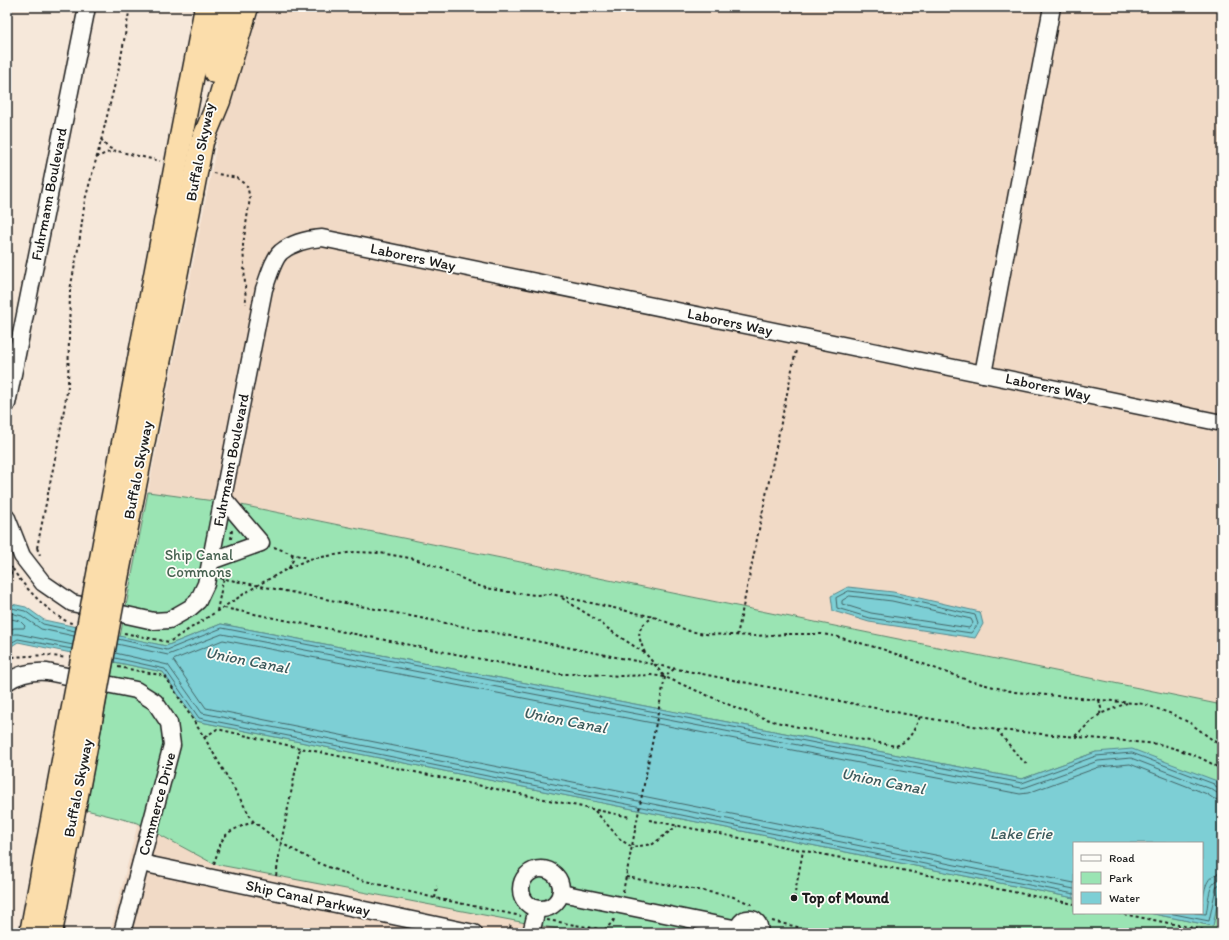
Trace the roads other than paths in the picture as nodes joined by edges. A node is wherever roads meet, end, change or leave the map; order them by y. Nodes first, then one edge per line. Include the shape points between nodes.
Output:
1 (87, 7) edge
2 (193, 7) edge
3 (206, 7) edge
4 (227, 7) edge
5 (247, 7) edge
6 (1052, 7) edge
7 (191, 139) junction
8 (264, 289) joint
9 (983, 374) junction
10 (7, 404) edge
11 (1222, 423) edge
12 (223, 498) junction
13 (7, 518) edge
14 (211, 561) junction
15 (7, 682) edge
16 (80, 725) junction
17 (141, 863) junction
18 (561, 893) junction
19 (534, 920) edge
20 (739, 931) edge
21 (31, 933) edge
22 (51, 933) edge
23 (122, 933) edge
24 (474, 933) edge
25 (759, 933) edge

1 - 10 street, Fuhrmann Boulevard
2 - 7 highway via 186,56
3 - 7 highway, Buffalo Skyway
4 - 7 highway, Buffalo Skyway
5 - 7 highway via 218,101
6 - 9 street
7 - 16 highway, Buffalo Skyway, bridge
8 - 9 street, Laborers Way via 280,253 296,244 322,238
8 - 12 street, Fuhrmann Boulevard
9 - 11 street, Laborers Way
12 - 14 street, Fuhrmann Boulevard
12 - 14 street via 261,543
13 - 14 street, Fuhrmann Boulevard via 22,556 43,583 72,603 154,622 169,620 198,601 206,584
15 - 17 street, Commerce Drive via 33,671 48,672 136,690 155,702 169,723 172,745
16 - 21 highway, Buffalo Skyway
16 - 22 highway, Buffalo Skyway
17 - 23 street, Commerce Drive
17 - 24 street, Ship Canal Parkway
18 - 19 street via 555,904 543,909
18 - 19 street via 556,875 545,869 532,871 516,885
18 - 20 street
20 - 25 street via 741,922 750,919 759,924

